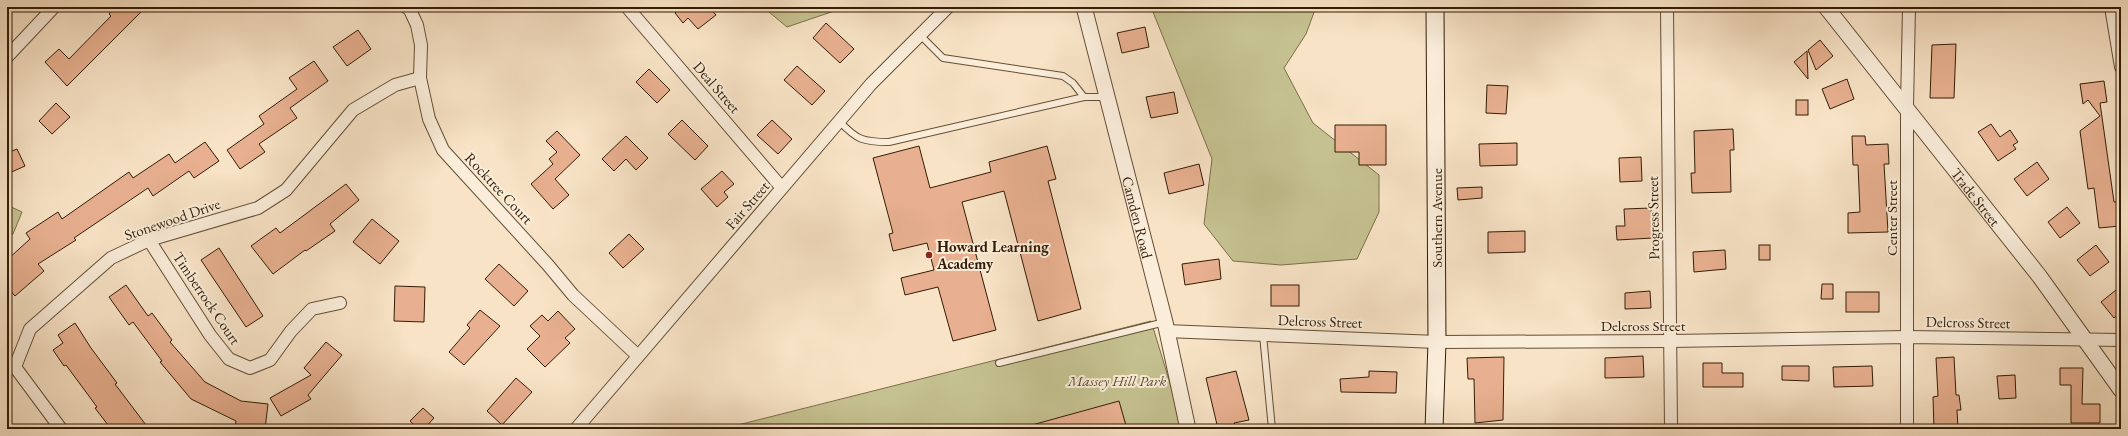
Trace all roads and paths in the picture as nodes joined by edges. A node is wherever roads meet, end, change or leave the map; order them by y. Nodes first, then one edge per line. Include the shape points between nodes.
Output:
1 (54, 7) edge
2 (406, 7) edge
3 (627, 7) edge
4 (948, 7) edge
5 (1084, 7) edge
6 (1435, 7) edge
7 (1667, 7) edge
8 (1826, 7) edge
9 (1910, 7) edge
10 (2111, 7) edge
11 (920, 34) junction
12 (7, 57) edge
13 (2121, 66) edge
14 (420, 78) junction
15 (1084, 97) junction
16 (1107, 97) junction
17 (1907, 107) junction
18 (839, 121) junction
19 (782, 188) junction
20 (149, 240) junction
21 (340, 303) dead end
22 (1165, 326) junction
23 (1263, 335) junction
24 (1907, 337) junction
25 (2085, 340) junction
26 (2121, 340) edge
27 (1437, 342) junction
28 (1671, 342) junction
29 (638, 356) junction
30 (999, 363) dead end
31 (2121, 390) edge
32 (61, 429) edge
33 (576, 429) edge
34 (1188, 429) edge
35 (1272, 429) edge
36 (1434, 429) edge
37 (1671, 429) edge
38 (1908, 429) edge

1 - 12 street
2 - 14 street, Rocktree Court via 417,25 421,45
3 - 19 street, Deal Street
4 - 11 street, Fair Street
5 - 16 street, Camden Road
6 - 27 main road, Southern Avenue
7 - 28 street, Progress Street
8 - 17 street, Trade Street
9 - 17 street, Center Street
10 - 13 street
11 - 15 lane via 942,58 1063,76
11 - 18 street, Fair Street via 870,84
14 - 20 street, Stonewood Drive via 395,85 353,110 286,190 258,208
14 - 29 street, Rocktree Court via 429,119 443,150 573,295
15 - 16 lane
15 - 18 lane via 889,142 866,142 853,136
16 - 22 street, Camden Road
17 - 24 street, Center Street
17 - 25 street, Trade Street
18 - 19 street, Fair Street
19 - 29 street, Fair Street
20 - 21 street, Timberrock Court via 210,335 229,359 250,368 270,360 291,331 312,309
20 - 32 street, Stonewood Drive via 111,258 30,329 15,367
22 - 23 street, Delcross Street
22 - 30 lane
22 - 34 street, Camden Road
23 - 27 street, Delcross Street
23 - 35 lane
24 - 25 street, Delcross Street
24 - 28 street, Delcross Street
24 - 38 street, Center Street
25 - 26 street, Delcross Street
25 - 31 street, Trade Street
27 - 28 street, Delcross Street
27 - 36 main road, Southern Avenue
28 - 37 street, Progress Street
29 - 33 street, Fair Street

